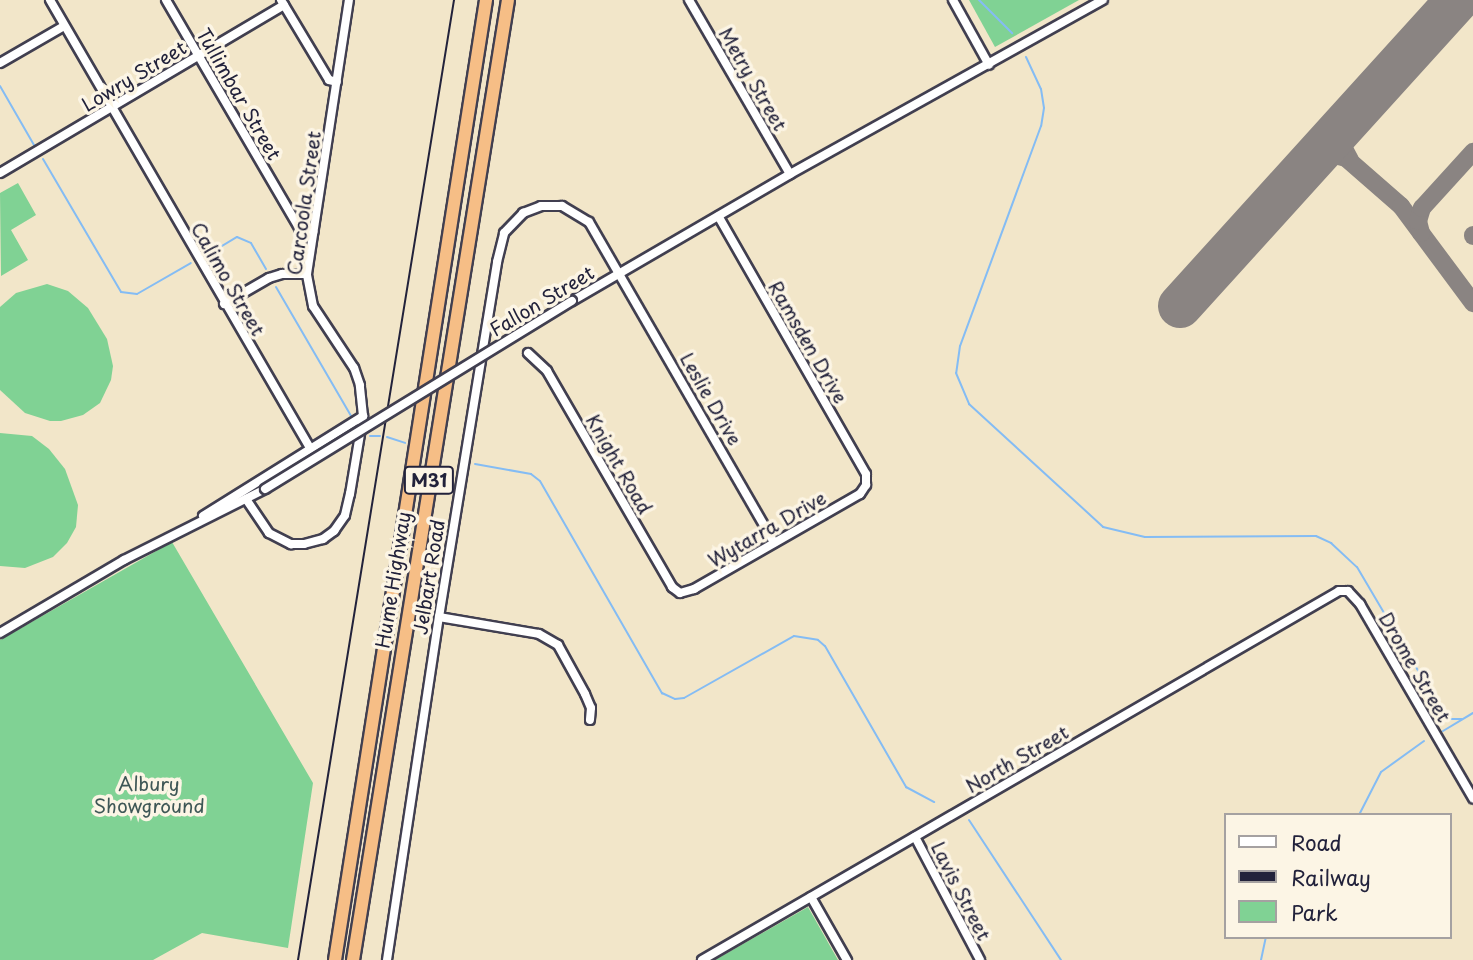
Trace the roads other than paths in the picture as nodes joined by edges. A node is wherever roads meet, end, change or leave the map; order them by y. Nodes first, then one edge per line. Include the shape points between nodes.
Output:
1 (50, 0) edge
2 (166, 0) edge
3 (349, 0) edge
4 (486, 0) edge
5 (508, 0) edge
6 (689, 0) edge
7 (953, 0) edge
8 (1103, 0) edge
9 (283, 3) edge
10 (64, 26) junction
11 (198, 56) junction
12 (0, 63) edge
13 (989, 65) junction
14 (337, 82) junction
15 (111, 108) junction
16 (0, 173) edge
17 (790, 174) junction
18 (718, 216) junction
19 (313, 232) junction
20 (620, 273) junction
21 (307, 274) junction
22 (224, 304) junction
23 (528, 353) dead end
24 (363, 416) junction
25 (310, 448) junction
26 (866, 485) joint
27 (246, 499) junction
28 (190, 526) junction
29 (774, 542) junction
30 (1348, 591) joint
31 (680, 593) joint
32 (439, 617) junction
33 (0, 633) edge
34 (590, 720) dead end
35 (1473, 798) edge
36 (915, 837) junction
37 (811, 897) junction
38 (338, 938) junction
39 (356, 939) junction
40 (335, 960) edge
41 (353, 960) edge
42 (387, 960) edge
43 (702, 960) edge
44 (847, 960) edge
45 (979, 960) edge

1 - 10 street, Calimo Street
2 - 11 street, Tullimbar Street
3 - 14 street, Carcoola Street
4 - 38 highway, Hume Highway / M31
5 - 39 highway, Hume Highway / M31
6 - 17 street, Metry Street
7 - 13 street
8 - 13 street, Fallon Street
9 - 11 street, Lowry Street
9 - 14 street via 329,80
10 - 12 street
10 - 15 street, Calimo Street
11 - 15 street, Lowry Street
11 - 19 street, Tullimbar Street via 299,228
13 - 17 street, Fallon Street
14 - 19 street, Carcoola Street
15 - 16 street, Lowry Street
15 - 22 street, Calimo Street
17 - 18 street, Fallon Street
18 - 20 street, Fallon Street
18 - 26 street, Ramsden Drive via 866,474
19 - 21 street, Carcoola Street
20 - 27 street, Fallon Street, bridge
20 - 29 street, Leslie Drive
20 - 32 street, Jelbart Road via 589,222 572,209 550,205 532,209 504,233
21 - 22 street via 269,278
21 - 24 street, Carcoola Street via 313,306 354,368
22 - 25 street, Calimo Street
23 - 31 street, Knight Road via 547,371 672,587
24 - 25 street
24 - 27 street, Carcoola Street via 347,508 342,521 323,539 304,544 280,540 260,523
25 - 28 street
26 - 29 street, Wytarra Drive via 860,494
27 - 28 street, Fallon Street
28 - 33 street, Fallon Street
29 - 31 street, Wytarra Drive
30 - 35 street, Drome Street via 1360,604
30 - 36 street, North Street via 1331,593
32 - 34 street via 539,634 558,645 591,708
32 - 42 street, Jelbart Road
36 - 37 street, North Street
36 - 45 street, Lavis Street
37 - 43 street, North Street
37 - 44 street
38 - 39 street
38 - 40 highway, Hume Highway / M31
39 - 41 highway, Hume Highway / M31

